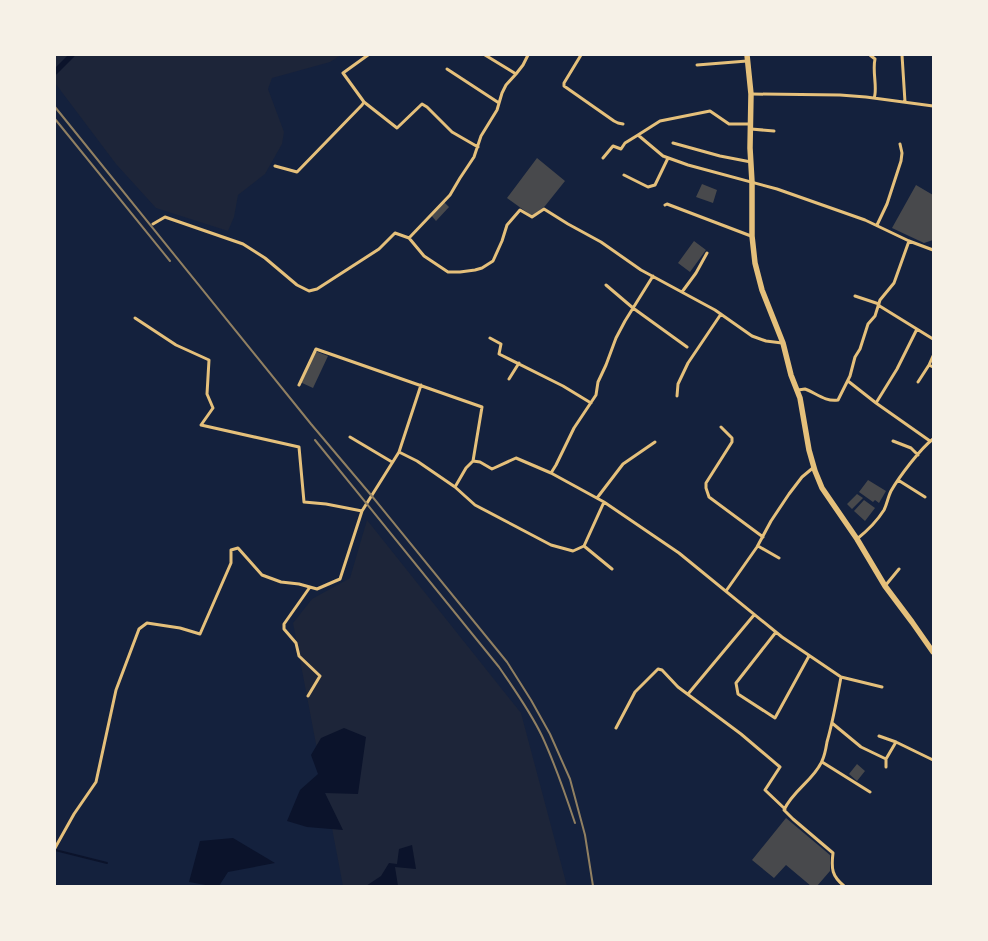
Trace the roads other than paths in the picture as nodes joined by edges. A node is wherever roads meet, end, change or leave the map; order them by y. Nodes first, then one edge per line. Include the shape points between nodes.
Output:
1 (368, 55) edge
2 (484, 55) edge
3 (528, 55) edge
4 (581, 55) edge
5 (870, 55) edge
6 (902, 55) edge
7 (866, 56) edge
8 (747, 58) edge
9 (697, 65) dead end
10 (447, 69) dead end
11 (516, 74) junction
12 (751, 94) junction
13 (874, 98) junction
14 (364, 102) junction
15 (904, 102) junction
16 (499, 103) junction
17 (933, 106) edge
18 (623, 124) dead end
19 (751, 127) junction
20 (774, 131) dead end
21 (638, 135) junction
22 (673, 143) dead end
23 (900, 144) dead end
24 (478, 147) junction
25 (603, 158) dead end
26 (668, 158) junction
27 (751, 162) junction
28 (275, 166) dead end
29 (624, 174) dead end
30 (752, 182) junction
31 (665, 205) dead end
32 (153, 224) dead end
33 (877, 225) junction
34 (752, 236) junction
35 (409, 238) junction
36 (909, 241) junction
37 (933, 250) edge
38 (707, 253) dead end
39 (653, 276) junction
40 (606, 285) dead end
41 (682, 292) junction
42 (854, 296) dead end
43 (878, 304) junction
44 (632, 308) junction
45 (721, 314) junction
46 (135, 318) dead end
47 (917, 329) junction
48 (490, 338) dead end
49 (933, 339) edge
50 (782, 343) junction
51 (687, 347) dead end
52 (933, 356) edge
53 (519, 363) junction
54 (931, 366) edge
55 (509, 379) dead end
56 (848, 381) junction
57 (918, 382) dead end
58 (299, 385) dead end
59 (421, 385) junction
60 (798, 390) junction
61 (678, 396) dead end
62 (591, 403) junction
63 (876, 403) junction
64 (721, 427) dead end
65 (350, 437) dead end
66 (932, 440) edge
67 (893, 441) dead end
68 (655, 442) dead end
69 (399, 452) junction
70 (918, 455) junction
71 (473, 461) junction
72 (392, 462) junction
73 (814, 467) junction
74 (551, 473) junction
75 (898, 480) junction
76 (455, 487) junction
77 (925, 497) dead end
78 (598, 498) junction
79 (604, 502) junction
80 (362, 511) junction
81 (763, 537) junction
82 (857, 540) junction
83 (584, 546) junction
84 (758, 546) junction
85 (779, 558) dead end
86 (612, 569) dead end
87 (899, 569) dead end
88 (885, 586) junction
89 (310, 587) junction
90 (726, 591) junction
91 (754, 615) junction
92 (776, 632) junction
93 (933, 652) edge
94 (808, 656) junction
95 (841, 677) junction
96 (882, 687) dead end
97 (688, 694) junction
98 (308, 696) dead end
99 (832, 723) junction
100 (616, 728) dead end
101 (879, 736) dead end
102 (896, 742) junction
103 (886, 759) junction
104 (933, 760) edge
105 (822, 762) junction
106 (886, 767) dead end
107 (870, 792) dead end
108 (785, 809) junction
109 (55, 848) edge
110 (844, 886) edge

1 - 14 street via 343,73
2 - 11 street
3 - 11 street
4 - 18 street via 564,86
5 - 7 street
5 - 13 street via 875,59
6 - 15 street
8 - 9 street
8 - 12 highway
10 - 16 street
11 - 16 street via 506,85
12 - 13 street
12 - 19 highway
13 - 15 street
14 - 24 street via 397,128 422,104 452,132
14 - 28 street via 297,172
15 - 17 street
16 - 24 street
19 - 20 street
19 - 21 street via 729,124 710,111 660,121
19 - 27 highway
21 - 25 street via 621,149 613,146
21 - 26 street
22 - 27 street
23 - 33 street via 901,161
24 - 35 street via 450,195
26 - 29 street via 655,185 648,187
26 - 30 street
27 - 30 highway
30 - 33 street
30 - 34 highway
31 - 34 street
32 - 35 street via 164,217 243,244 309,291 318,289 380,249 395,233
33 - 36 street
34 - 50 highway via 754,263
35 - 39 street via 424,256 448,272 475,270 494,261 507,225 520,210 532,217 544,210
36 - 37 street
36 - 43 street via 894,282
38 - 41 street
39 - 41 street
39 - 44 street
40 - 44 street
41 - 45 street
42 - 43 street
43 - 47 street
43 - 56 street
44 - 51 street
44 - 62 street via 616,338
45 - 50 street via 752,336
45 - 61 street via 688,363 678,384
46 - 80 street via 176,345 208,360 207,394 214,408 201,425 299,447 304,502
47 - 49 street
47 - 63 street
48 - 53 street via 501,344 500,354
50 - 60 highway
52 - 54 street
53 - 55 street
53 - 62 street
54 - 57 street
56 - 60 street via 838,400 834,401 805,389
56 - 63 street
58 - 59 street via 316,349
59 - 69 street
59 - 71 street via 482,407
60 - 73 highway
62 - 74 street
63 - 66 street
64 - 81 street via 732,442 706,483 709,497
65 - 72 street
66 - 70 street
67 - 70 street
68 - 78 street via 623,464
69 - 72 street
69 - 76 street
70 - 75 street
71 - 74 street via 492,468 516,458
71 - 76 street
72 - 80 street
73 - 81 street via 789,494
73 - 82 highway via 822,488
74 - 78 street
75 - 77 street
75 - 82 street via 884,509
76 - 83 street via 475,505 551,545 573,551
78 - 79 street
79 - 83 street
79 - 90 street via 680,553
80 - 89 street via 340,579 317,589
81 - 84 street
82 - 88 highway
83 - 86 street
84 - 85 street
84 - 90 street
87 - 88 street
88 - 93 highway
89 - 98 street via 284,624 284,630 296,643 299,656 320,676
89 - 109 street via 262,575 238,548 231,550 231,563 200,634 147,623 139,628 116,690 96,782
90 - 91 street
91 - 92 street
91 - 97 street
92 - 94 street
92 - 94 street via 736,683 738,694 775,718
94 - 95 street
95 - 96 street
95 - 99 street
97 - 100 street via 658,669 635,692
97 - 108 street via 780,768 765,790
99 - 103 street via 861,747
99 - 105 street
101 - 102 street
102 - 103 street
102 - 104 street
103 - 106 street
105 - 107 street
105 - 108 street
108 - 110 street via 833,853 835,879

